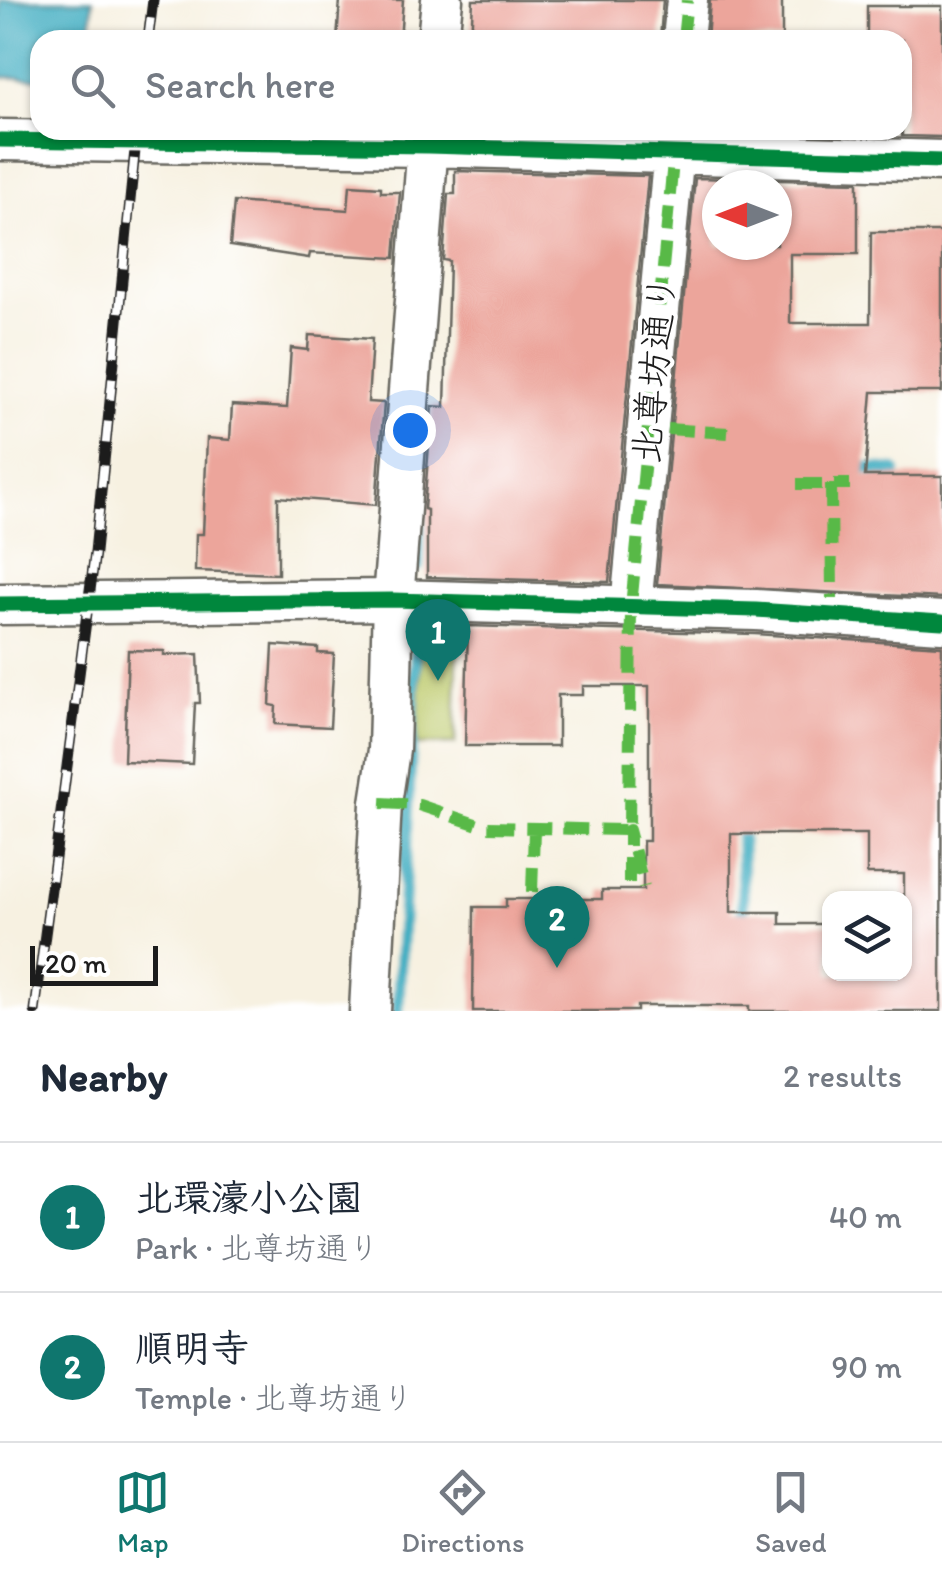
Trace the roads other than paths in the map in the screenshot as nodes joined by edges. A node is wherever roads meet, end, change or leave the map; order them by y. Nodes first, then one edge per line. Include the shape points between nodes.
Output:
1 (442, 0) edge
2 (687, 0) edge
3 (439, 30) edge
4 (685, 30) edge
5 (0, 140) edge
6 (30, 140) edge
7 (429, 140) edge
8 (552, 140) edge
9 (675, 142) edge
10 (942, 161) edge
11 (393, 600) junction
12 (0, 604) edge
13 (631, 608) junction
14 (942, 622) edge
15 (370, 1011) edge

1 - 3 street
2 - 4 street
5 - 6 street
7 - 11 street
8 - 9 street
9 - 10 street
9 - 13 street, 北尊坊通り
11 - 12 street
11 - 13 street
11 - 15 street
13 - 14 street

